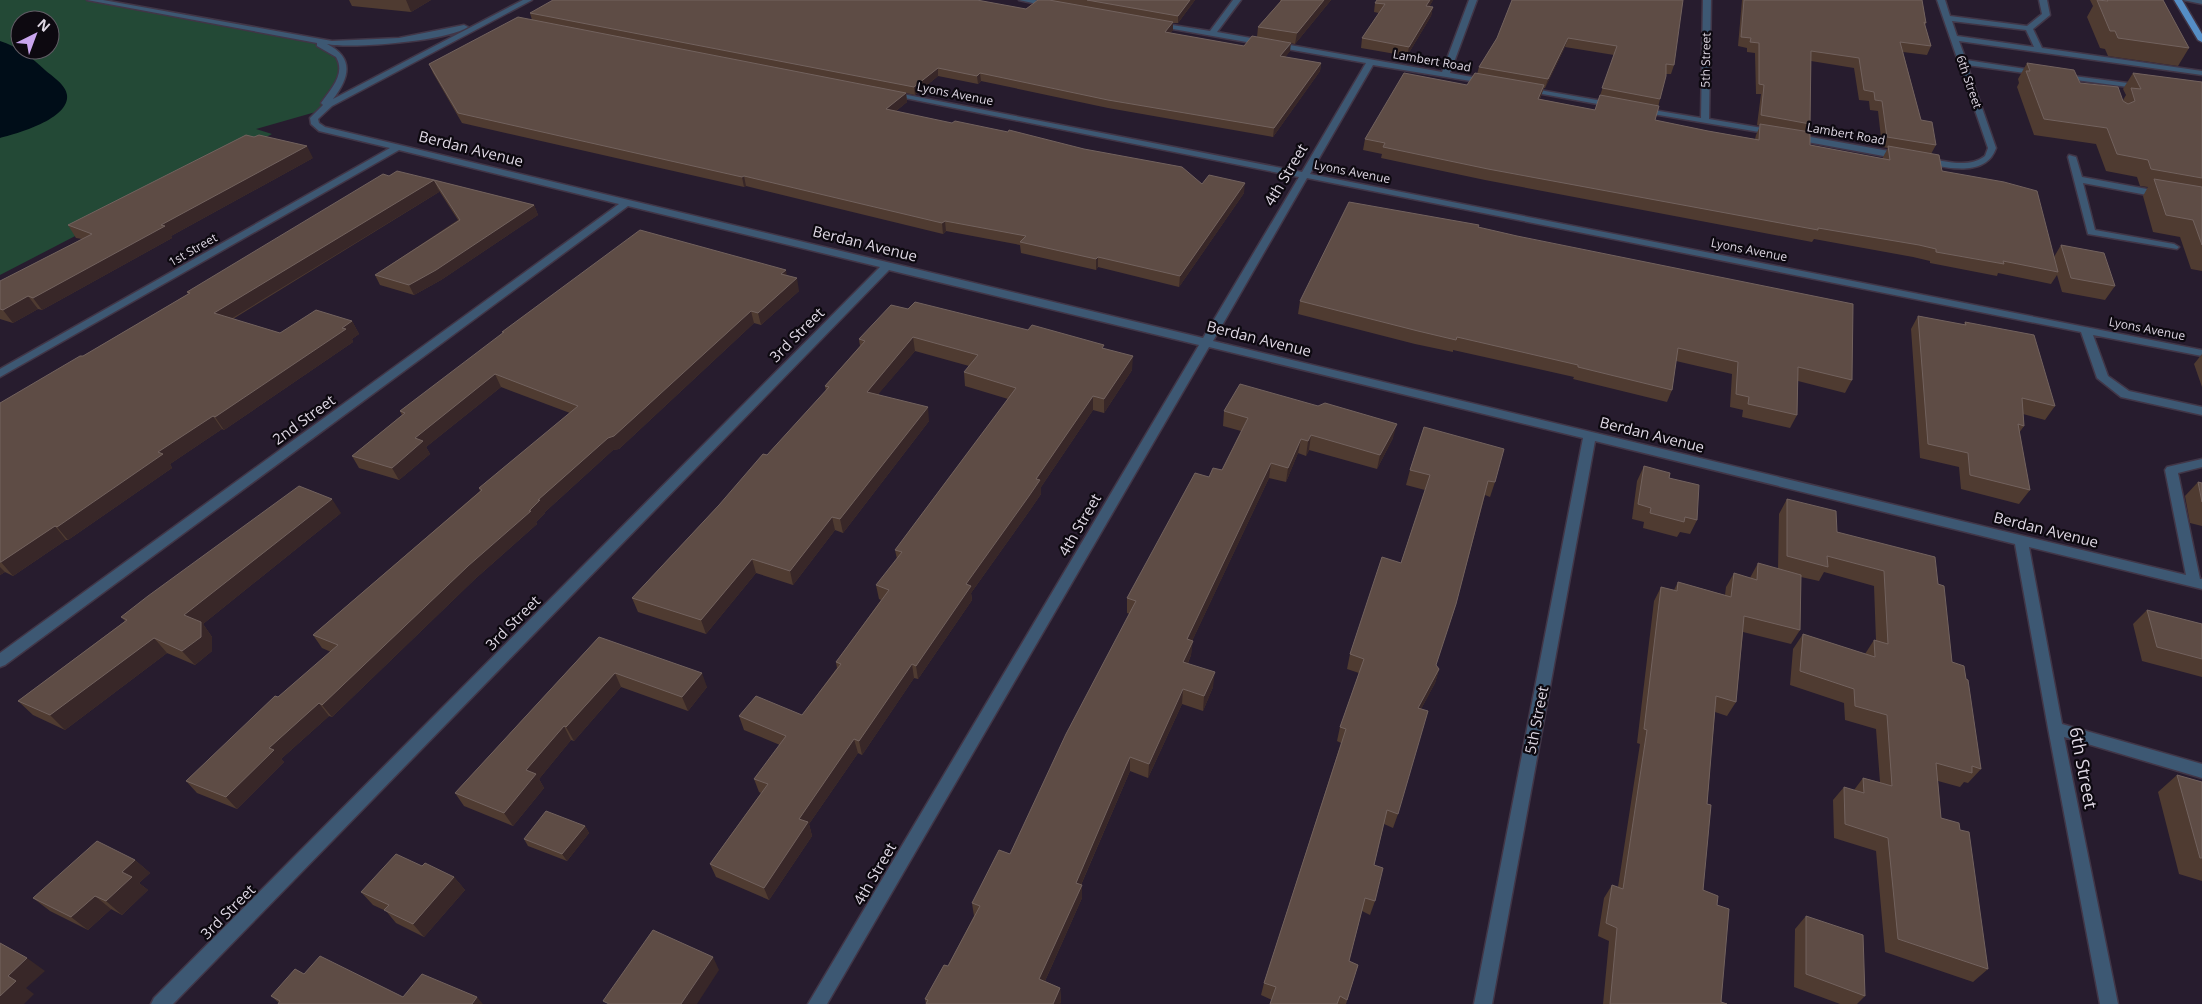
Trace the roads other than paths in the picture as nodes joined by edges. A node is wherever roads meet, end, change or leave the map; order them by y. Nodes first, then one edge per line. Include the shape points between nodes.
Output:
1 (90, 0) edge
2 (528, 0) edge
3 (1023, 0) edge
4 (1237, 0) edge
5 (1473, 0) edge
6 (1707, 0) edge
7 (1941, 0) edge
8 (2043, 0) edge
9 (2178, 0) edge
10 (2187, 0) edge
11 (2202, 2) edge
12 (1061, 7) edge
13 (497, 16) junction
14 (1947, 18) junction
15 (513, 19) edge
16 (1146, 22) edge
17 (2028, 28) junction
18 (2198, 28) edge
19 (1212, 34) junction
20 (1954, 38) junction
21 (308, 40) junction
22 (2202, 40) edge
23 (2038, 50) junction
24 (1372, 62) junction
25 (1962, 62) junction
26 (2202, 73) edge
27 (1445, 75) junction
28 (2107, 82) junction
29 (1493, 83) edge
30 (1512, 87) edge
31 (2154, 89) edge
32 (2110, 91) edge
33 (882, 92) edge
34 (316, 115) junction
35 (1705, 121) junction
36 (398, 147) junction
37 (1909, 157) edge
38 (2072, 157) dead end
39 (1919, 159) edge
40 (1304, 175) junction
41 (2078, 179) junction
42 (2173, 197) edge
43 (627, 202) junction
44 (2174, 247) dead end
45 (888, 265) junction
46 (2086, 330) junction
47 (1206, 342) junction
48 (2202, 353) edge
49 (0, 374) edge
50 (2202, 411) edge
51 (1590, 435) junction
52 (2202, 463) edge
53 (2021, 539) junction
54 (2198, 583) edge
55 (0, 661) edge
56 (2055, 728) junction
57 (2202, 772) edge
58 (160, 1004) edge
59 (817, 1004) edge
60 (1484, 1004) edge
61 (2109, 1004) edge

1 - 21 street
2 - 13 street
3 - 12 street
4 - 19 street
5 - 27 street
6 - 35 street, 5th Street
7 - 14 street, 6th Street
8 - 17 street via 2046,16
9 - 18 main road
10 - 11 street
13 - 15 street
13 - 21 street via 457,30 410,39 358,43
13 - 34 street
14 - 17 street
14 - 20 street, 6th Street
16 - 19 street, Lambert Road
17 - 23 street
18 - 22 main road
19 - 24 street, Lambert Road
20 - 23 street
20 - 25 street, 6th Street
21 - 34 street via 336,52 344,60 340,83
23 - 26 street
24 - 27 street, Lambert Road
24 - 40 street, 4th Street
25 - 28 street
25 - 39 street, 6th Street via 1992,148 1991,156 1985,163 1969,165
27 - 29 street, Lambert Road
28 - 31 street
28 - 32 street
30 - 35 street, Lambert Road
33 - 40 street, Lyons Avenue
34 - 36 street, Berdan Avenue via 315,124 322,129
35 - 37 street, Lambert Road
36 - 43 street, Berdan Avenue
36 - 49 street, 1st Street
38 - 41 street
40 - 46 street, Lyons Avenue
40 - 47 street, 4th Street
41 - 42 street
41 - 44 street via 2090,232
43 - 45 street, Berdan Avenue
43 - 55 street, 2nd Street
45 - 47 street, Berdan Avenue
45 - 58 street, 3rd Street
46 - 48 street, Lyons Avenue
46 - 50 street via 2103,378 2125,394
47 - 51 street, Berdan Avenue
47 - 59 street, 4th Street
51 - 53 street, Berdan Avenue
51 - 60 street, 5th Street
52 - 54 street via 2171,470
53 - 54 street, Berdan Avenue
53 - 56 street, 6th Street
56 - 57 street
56 - 61 street, 6th Street

